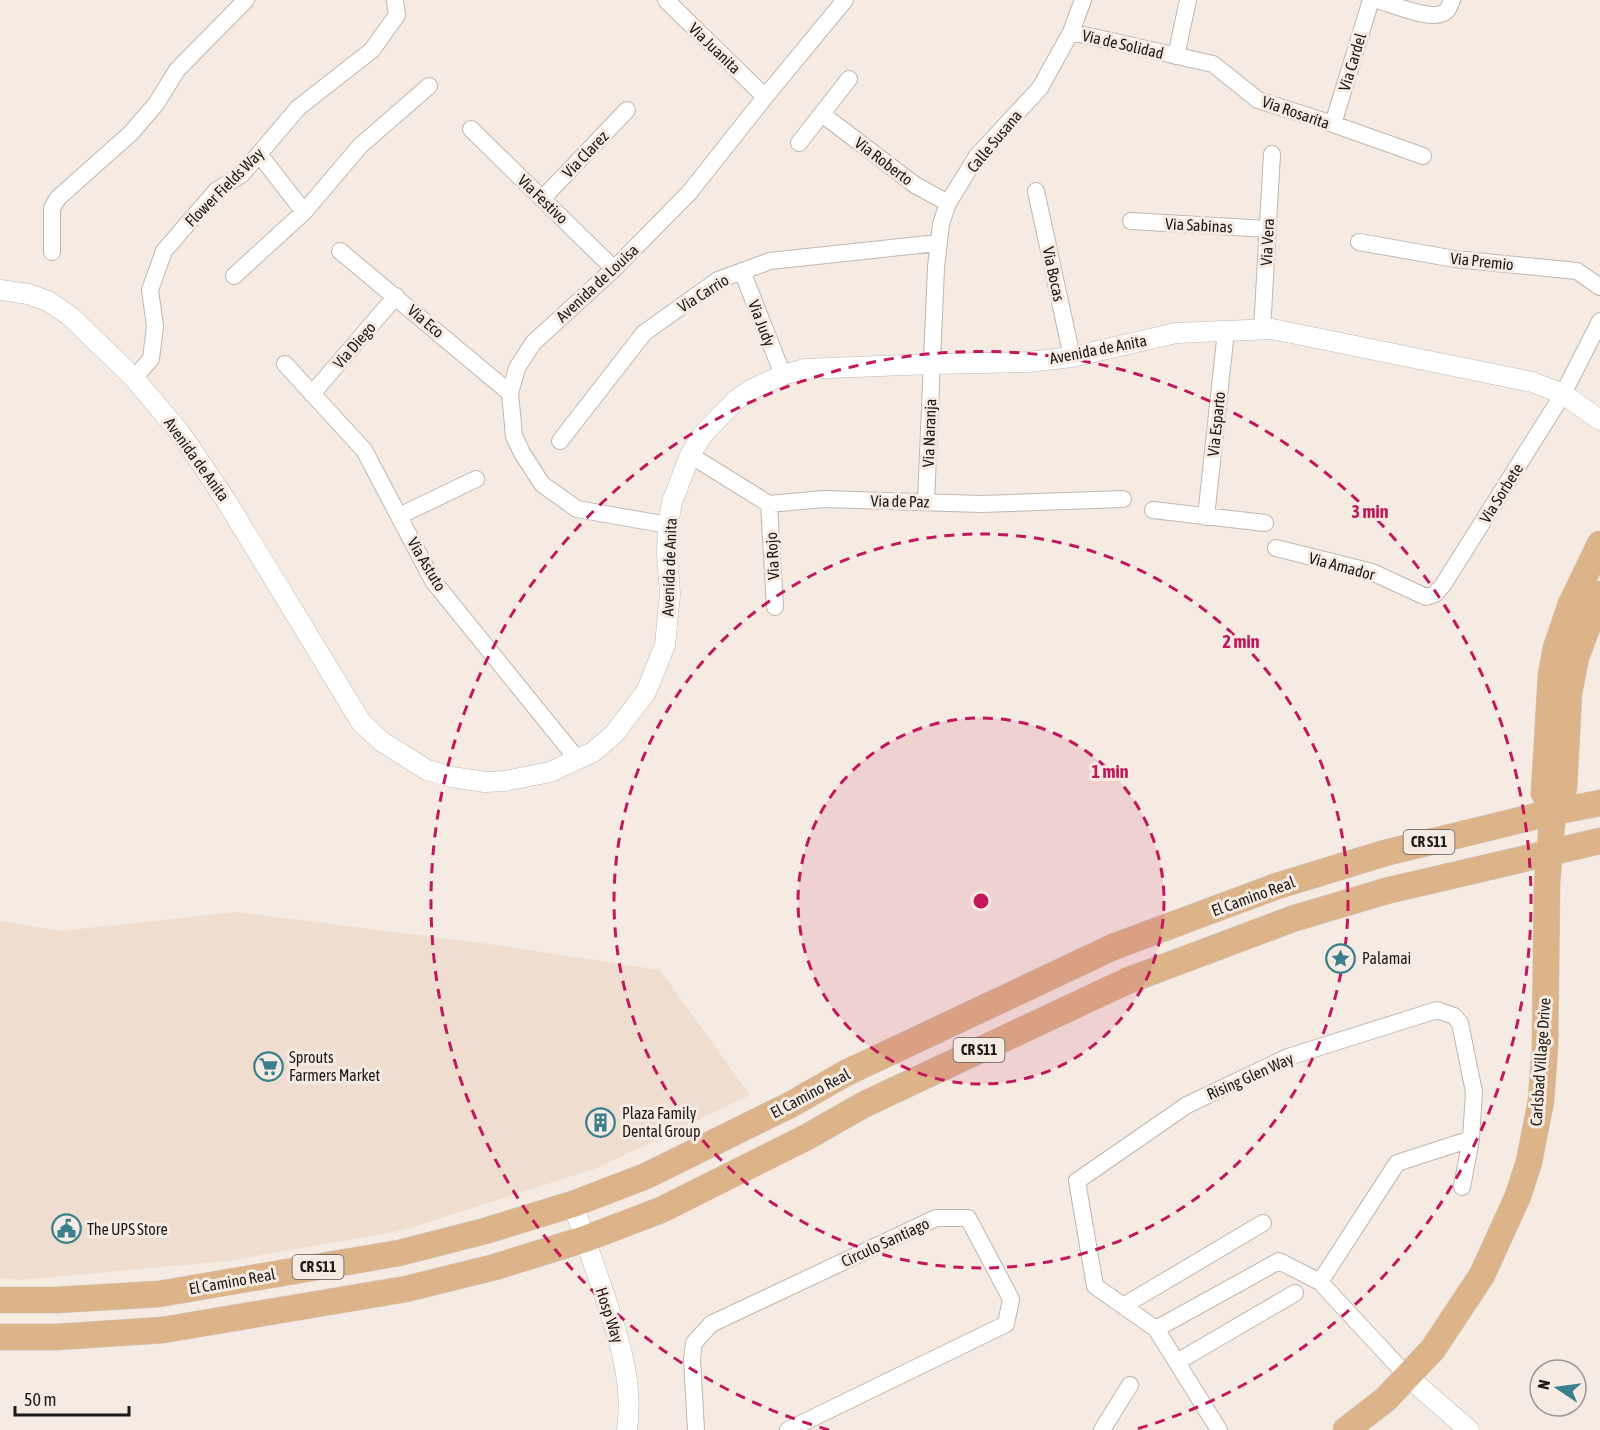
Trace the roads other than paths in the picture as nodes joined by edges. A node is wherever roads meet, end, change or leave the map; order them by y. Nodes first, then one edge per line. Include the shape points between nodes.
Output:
1 (246, 0) edge
2 (395, 0) edge
3 (666, 0) edge
4 (845, 0) edge
5 (1083, 0) edge
6 (1188, 0) edge
7 (1371, 0) edge
8 (1377, 0) edge
9 (1452, 0) edge
10 (1071, 32) junction
11 (1176, 56) junction
12 (849, 79) dead end
13 (429, 86) dead end
14 (765, 97) junction
15 (627, 110) dead end
16 (822, 114) junction
17 (1333, 124) junction
18 (471, 129) dead end
19 (799, 143) dead end
20 (258, 154) junction
21 (1272, 154) dead end
22 (1424, 156) dead end
23 (1036, 191) dead end
24 (542, 199) junction
25 (948, 204) junction
26 (304, 212) junction
27 (1131, 221) dead end
28 (1267, 230) junction
29 (1359, 242) dead end
30 (938, 243) junction
31 (340, 250) dead end
32 (52, 252) dead end
33 (614, 269) junction
34 (742, 271) junction
35 (234, 276) dead end
36 (1600, 287) edge
37 (0, 290) edge
38 (396, 296) junction
39 (1600, 321) edge
40 (1262, 330) junction
41 (1226, 331) junction
42 (1072, 357) junction
43 (285, 364) dead end
44 (931, 364) junction
45 (783, 375) junction
46 (134, 378) junction
47 (510, 393) junction
48 (312, 394) junction
49 (1563, 394) junction
50 (1600, 420) edge
51 (560, 441) dead end
52 (690, 455) junction
53 (476, 479) dead end
54 (1123, 499) dead end
55 (926, 502) junction
56 (769, 504) junction
57 (1153, 510) dead end
58 (399, 516) junction
59 (1206, 517) junction
60 (1265, 523) dead end
61 (668, 525) junction
62 (1600, 544) edge
63 (1276, 548) dead end
64 (1438, 591) joint
65 (1600, 594) edge
66 (775, 607) dead end
67 (578, 759) junction
68 (1600, 802) edge
69 (1553, 812) junction
70 (1600, 842) edge
71 (1549, 852) junction
72 (1471, 1139) junction
73 (1462, 1187) dead end
74 (573, 1204) junction
75 (1263, 1223) dead end
76 (585, 1239) junction
77 (1320, 1282) junction
78 (1295, 1293) dead end
79 (0, 1300) edge
80 (1123, 1306) junction
81 (1156, 1329) junction
82 (0, 1337) edge
83 (1177, 1362) junction
84 (1408, 1377) junction
85 (1130, 1384) dead end
86 (627, 1430) edge
87 (696, 1430) edge
88 (788, 1430) edge
89 (1102, 1430) edge
90 (1219, 1430) edge
91 (1346, 1430) edge
92 (1469, 1430) edge

1 - 32 street via 177,70 156,104 131,133 58,198 52,208
2 - 20 street, Flower Fields Way via 398,15 372,50 298,108
3 - 14 street, Via Juanita
4 - 14 street, Avenida de Louisa
5 - 10 street, Calle Susana
6 - 11 street
7 - 17 street, Via Cardel
8 - 9 street via 1429,15 1444,14
10 - 11 street, Via de Solidad
10 - 25 street, Calle Susana via 1040,88 977,156
11 - 17 street, Via Rosarita via 1213,64 1258,100
12 - 16 street
13 - 26 street via 360,146
14 - 33 street, Avenida de Louisa via 689,193
15 - 24 street, Via Clarez
16 - 19 street
16 - 25 street, Via Roberto via 915,185
17 - 22 street, Via Rosarita
18 - 24 street, Via Festivo
20 - 26 street
20 - 46 street, Flower Fields Way via 242,174 216,191 164,251 150,290 154,326 151,359
21 - 28 street, Via Vera
23 - 42 street, Via Bocas
24 - 33 street, Via Festivo
25 - 30 street, Calle Susana
26 - 35 street
27 - 28 street, Via Sabinas
28 - 40 street, Via Vera
29 - 36 street, Via Premio via 1455,259 1577,271
30 - 34 street, Via Carrio via 771,261
30 - 44 street, Calle Susana
31 - 38 street, Via Eco
33 - 47 street, Avenida de Louisa via 533,343 517,368
34 - 45 street, Via Judy
34 - 51 street, Via Carrio via 717,280 644,333
37 - 46 street, Avenida de Anita via 48,301 70,316
38 - 47 street, Via Eco
38 - 48 street, Via Diego
39 - 49 street, Via Sorbete
40 - 41 street, Avenida de Anita
40 - 49 street, Avenida de Anita via 1532,382
41 - 42 street, Avenida de Anita via 1176,333
41 - 59 street, Via Esparto
42 - 44 street, Avenida de Anita
43 - 48 street, Via Astuto
44 - 45 street, Avenida de Anita via 804,369
44 - 55 street, Via Naranja
45 - 52 street, Avenida de Anita via 736,400 703,434
46 - 67 street, Avenida de Anita via 182,434 350,706 381,741 427,770 485,782 550,772
47 - 61 street, Avenida de Louisa via 514,436 542,484 578,509
48 - 58 street, Via Astuto via 364,450
49 - 50 street, Avenida de Anita
49 - 64 street, Via Sorbete
52 - 56 street
52 - 61 street, Avenida de Anita via 672,502
53 - 58 street
54 - 55 street, Via de Paz
55 - 56 street, Via de Paz via 824,499
56 - 66 street, Via Rojo
57 - 59 street
58 - 67 street, Via Astuto via 433,581
59 - 60 street
61 - 67 street, Avenida de Anita via 670,594 665,645 646,692 625,721 593,752
62 - 69 main road, Carlsbad Village Drive via 1571,604 1551,675 1544,793
63 - 64 street, Via Amador via 1372,572 1426,597
65 - 69 main road, Carlsbad Village Drive via 1576,657 1569,693 1564,788
68 - 69 main road, El Camino Real / CR S11
69 - 71 main road, Carlsbad Village Drive
69 - 74 main road, El Camino Real / CR S11 via 1385,853 1113,947 846,1072 790,1105 646,1176
70 - 71 main road, CR S11
71 - 76 main road, CR S11 via 1395,889 1292,920 1127,981 863,1105 661,1210
71 - 84 main road, Carlsbad Village Drive via 1545,1046 1541,1101 1529,1162 1482,1275 1446,1331
72 - 73 street, Rising Glen Way
72 - 77 street via 1398,1163
72 - 80 street, Rising Glen Way via 1474,1092 1460,1023 1454,1016 1437,1010 1288,1057 1187,1105 1077,1181 1095,1286
74 - 76 street, Hosp Way
74 - 79 main road, El Camino Real / CR S11 via 399,1253 168,1292
75 - 80 street
76 - 82 main road, CR S11 via 406,1289 174,1329
76 - 86 street, Hosp Way via 620,1343 628,1385
77 - 81 street via 1279,1261
77 - 84 street
78 - 83 street
80 - 81 street, Rising Glen Way
81 - 83 street, Rising Glen Way
83 - 90 street, Rising Glen Way
84 - 91 main road, Carlsbad Village Drive
84 - 92 street
85 - 89 street
87 - 88 street, Circulo Santiago via 694,1343 711,1324 936,1218 968,1218 1011,1299 1006,1324

